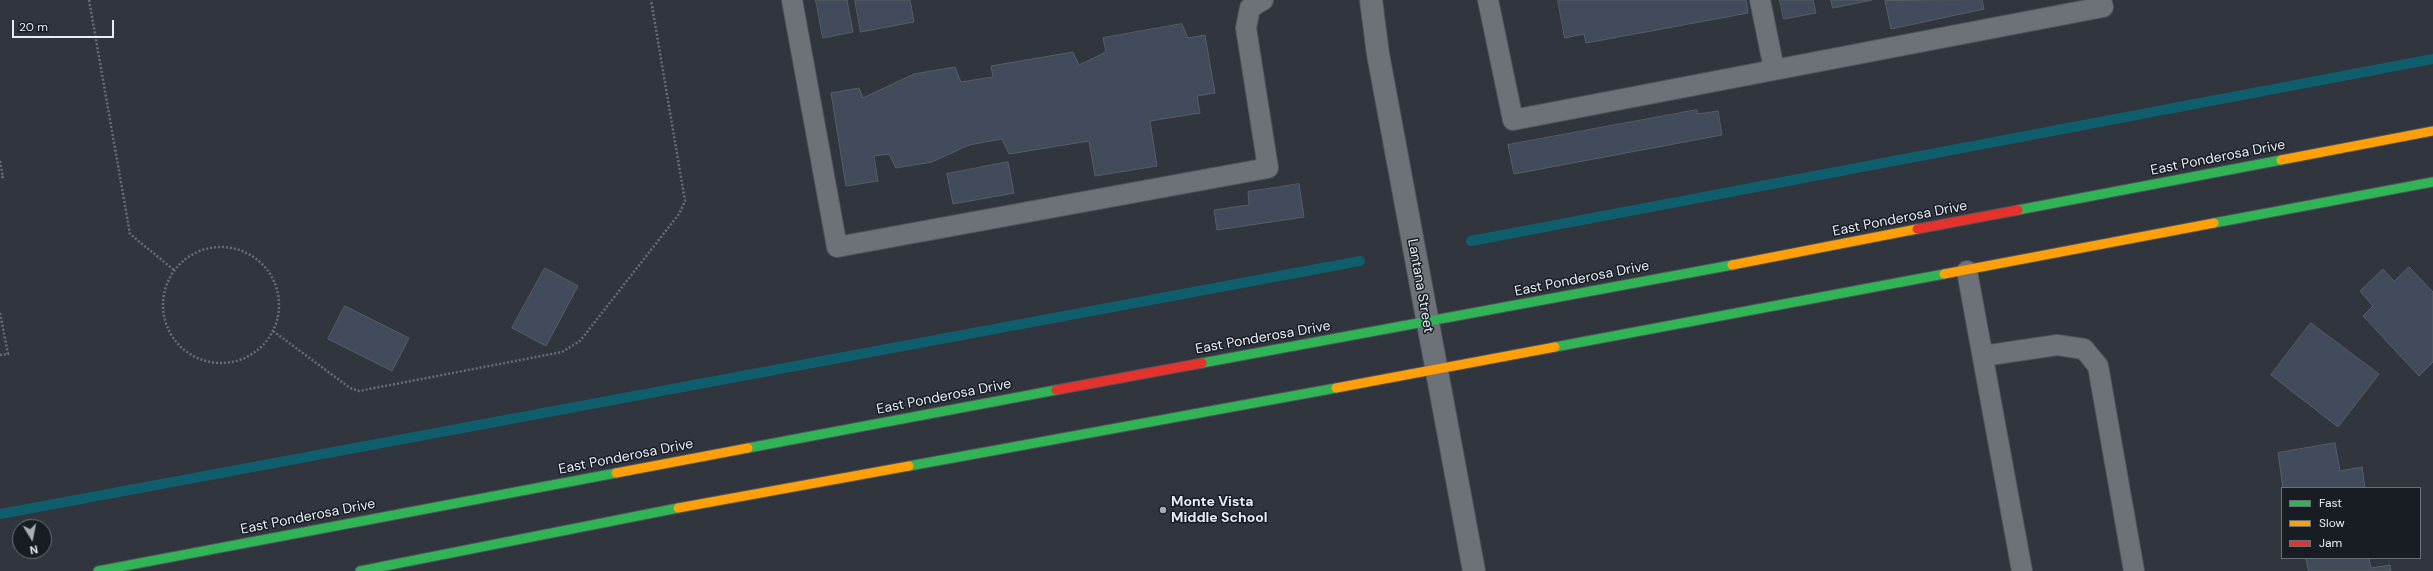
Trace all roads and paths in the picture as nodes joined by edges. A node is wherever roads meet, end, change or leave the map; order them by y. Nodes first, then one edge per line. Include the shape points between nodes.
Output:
1 (89, 0) edge
2 (651, 0) edge
3 (792, 0) edge
4 (1263, 0) edge
5 (1370, 0) edge
6 (1488, 0) edge
7 (1760, 0) edge
8 (2101, 0) edge
9 (1774, 69) junction
10 (2433, 132) edge
11 (0, 161) edge
12 (0, 177) edge
13 (2433, 182) edge
14 (174, 270) junction
15 (1967, 271) junction
16 (0, 314) edge
17 (1427, 323) junction
18 (273, 331) junction
19 (0, 355) edge
20 (1983, 356) junction
21 (1436, 370) junction
22 (98, 571) edge
23 (360, 571) edge
24 (1474, 571) edge
25 (2022, 571) edge
26 (2134, 571) edge

1 - 14 path via 130,234
2 - 18 path via 685,201 679,214 580,341 562,352 359,391 350,388
3 - 4 lane via 837,247 1268,168 1246,28 1250,8
5 - 17 street, Lantana Street
6 - 9 lane via 1513,120
7 - 9 lane
8 - 9 lane via 2103,8
10 - 17 main road, East Ponderosa Drive
11 - 12 path via 3,177
13 - 15 main road
14 - 18 path via 186,258 200,250 217,246 249,253 272,277 278,292 279,309
14 - 18 path via 166,285 162,301 164,317 170,333 180,346 193,356 226,363 242,360 256,351
15 - 20 lane
15 - 21 main road
16 - 19 path via 8,354
17 - 21 street, Lantana Street
17 - 22 main road, East Ponderosa Drive via 1006,399
20 - 25 lane
20 - 26 lane via 2057,345 2084,349 2098,366
21 - 23 main road via 682,508
21 - 24 street, Lantana Street

